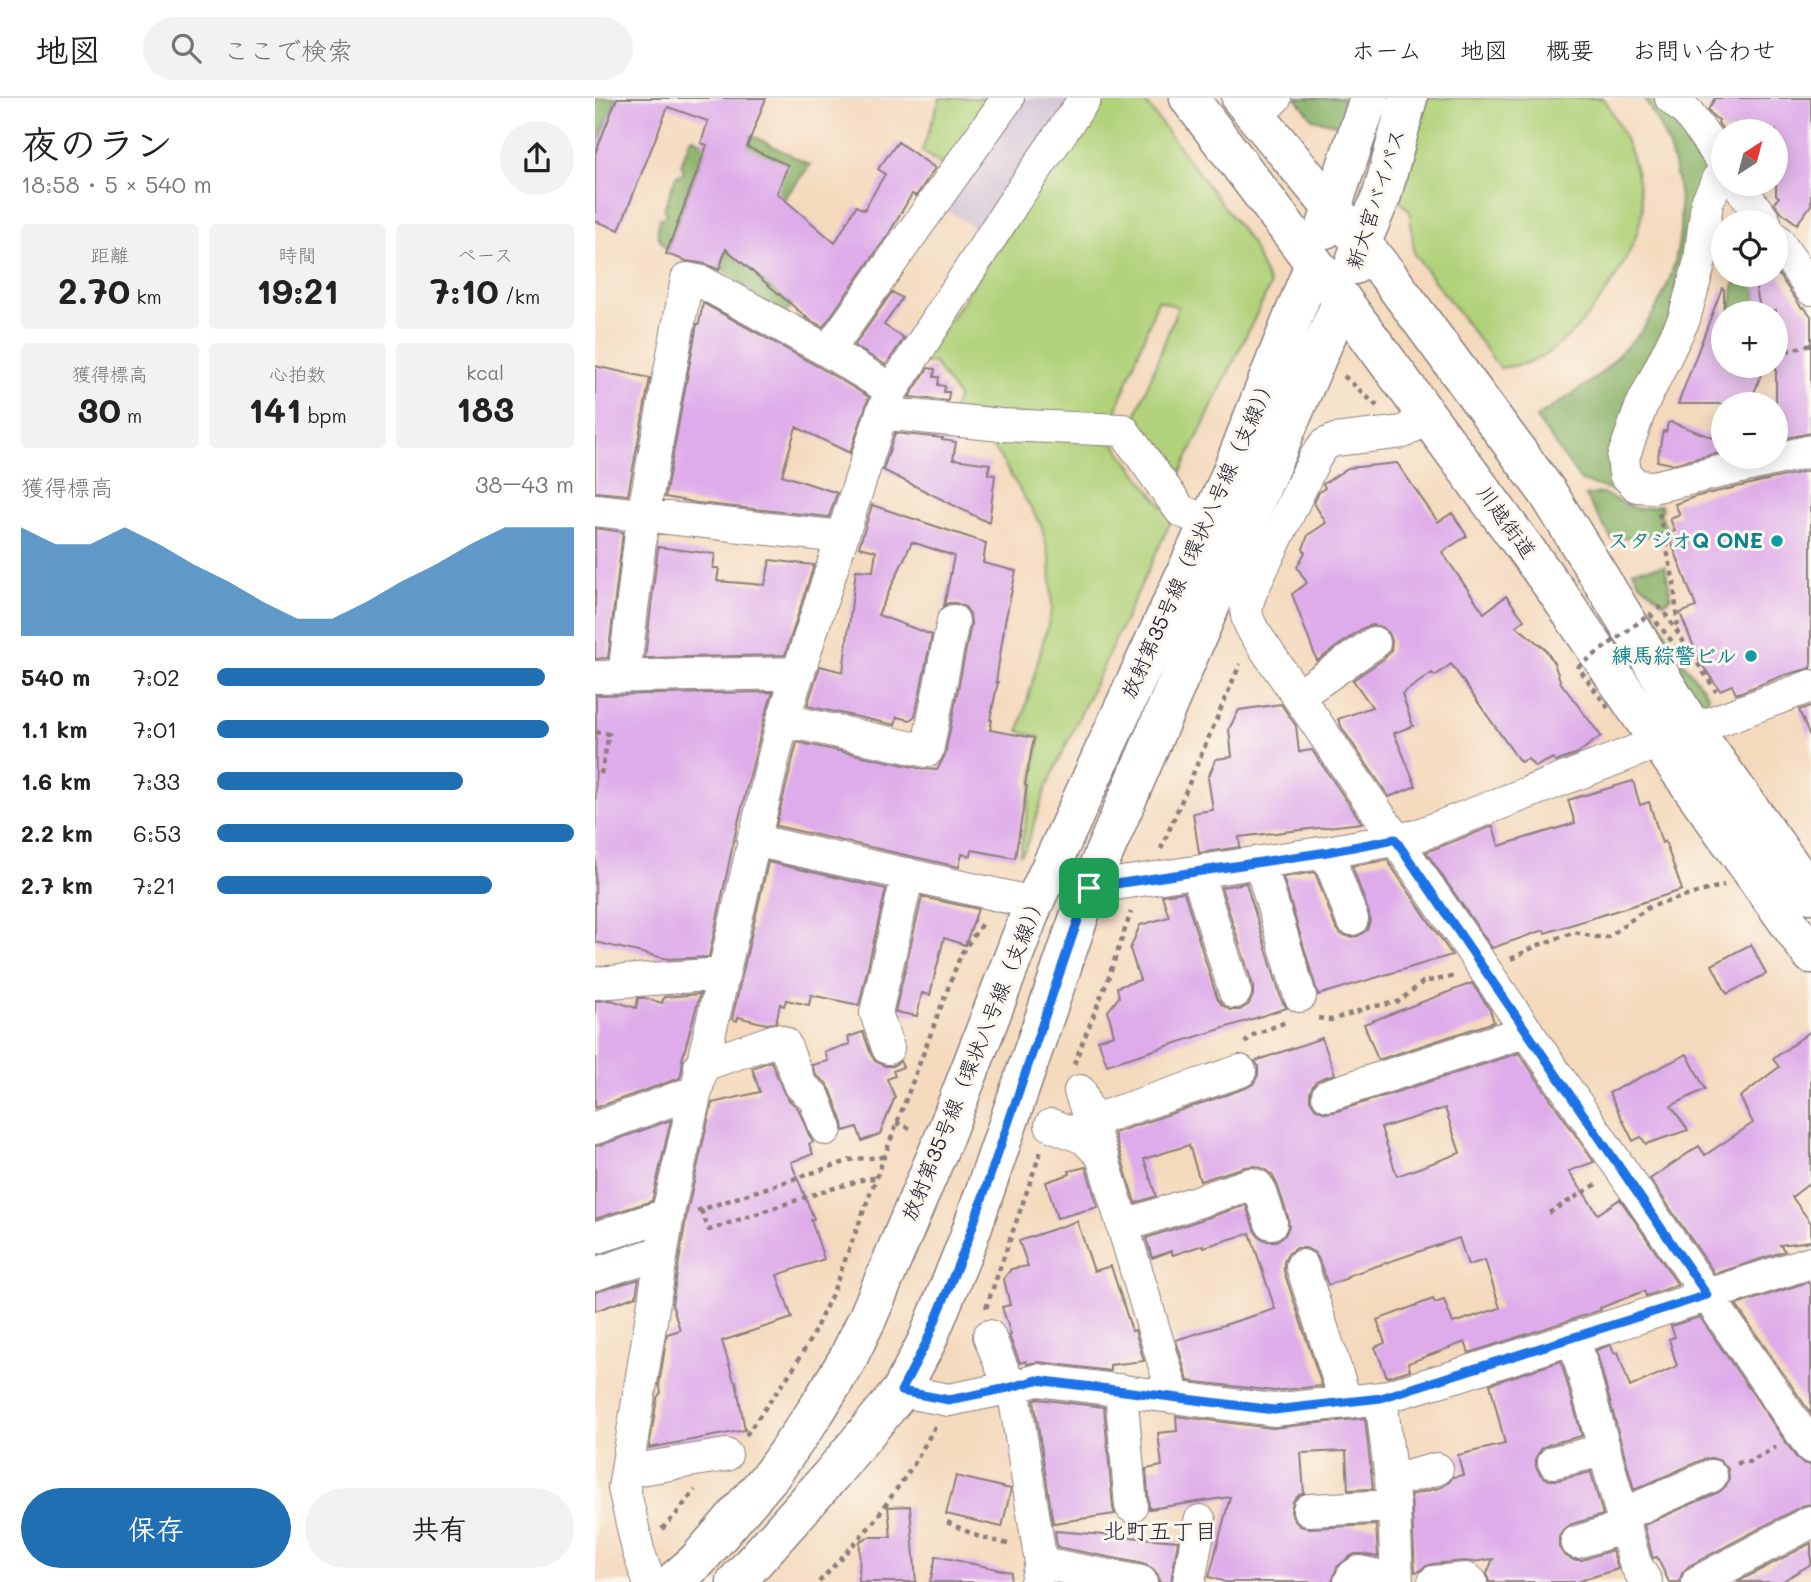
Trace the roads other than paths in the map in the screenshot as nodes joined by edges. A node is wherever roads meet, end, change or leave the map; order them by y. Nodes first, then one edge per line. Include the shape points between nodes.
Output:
1 (1008, 98) edge
2 (1085, 98) edge
3 (1189, 98) edge
4 (1369, 98) edge
5 (1408, 98) edge
6 (1684, 103) edge
7 (1257, 104) edge
8 (1711, 145) edge
9 (1711, 193) edge
10 (1332, 208) junction
11 (1361, 244) junction
12 (1788, 256) edge
13 (1314, 264) junction
14 (1811, 289) edge
15 (1342, 300) junction
16 (828, 351) junction
17 (887, 402) junction
18 (1429, 417) junction
19 (1811, 451) edge
20 (595, 510) edge
21 (643, 516) junction
22 (1209, 522) junction
23 (842, 537) junction
24 (953, 621) dead end
25 (1374, 643) dead end
26 (799, 673) junction
27 (610, 677) edge
28 (1811, 685) edge
29 (1298, 696) junction
30 (783, 720) junction
31 (1676, 736) junction
32 (1395, 839) junction
33 (753, 840) junction
34 (1327, 852) junction
35 (1260, 863) junction
36 (1196, 872) junction
37 (908, 874) junction
38 (1089, 888) junction
39 (1811, 894) edge
40 (1034, 903) junction
41 (1352, 919) dead end
42 (1811, 954) edge
43 (722, 974) junction
44 (595, 983) edge
45 (1235, 992) dead end
46 (1304, 1011) road end
47 (1527, 1031) junction
48 (888, 1048) dead end
49 (1242, 1058) road end
50 (698, 1080) junction
51 (1080, 1091) road end
52 (1328, 1096) dead end
53 (1091, 1121) junction
54 (1051, 1125) dead end
55 (595, 1128) edge
56 (827, 1129) dead end
57 (1102, 1156) junction
58 (1271, 1223) dead end
59 (1123, 1226) junction
60 (665, 1230) junction
61 (595, 1238) edge
62 (1811, 1262) edge
63 (1302, 1266) dead end
64 (595, 1274) edge
65 (1707, 1295) junction
66 (989, 1336) dead end
67 (1574, 1338) junction
68 (1010, 1388) junction
69 (1121, 1390) junction
70 (901, 1391) junction
71 (1174, 1397) junction
72 (1381, 1398) junction
73 (1346, 1402) junction
74 (1806, 1440) edge
75 (1604, 1450) junction
76 (726, 1455) road end
77 (1554, 1462) dead end
78 (1437, 1469) dead end
79 (628, 1471) junction
80 (1711, 1476) road end
81 (1392, 1493) junction
82 (1131, 1506) dead end
83 (1309, 1510) dead end
84 (1200, 1521) dead end
85 (1624, 1521) junction
86 (1811, 1522) edge
87 (1577, 1542) dead end
88 (1038, 1563) edge
89 (1397, 1581) edge
90 (649, 1582) edge
91 (673, 1582) edge
92 (736, 1582) edge
93 (1141, 1582) edge
94 (1189, 1582) edge
95 (1350, 1582) edge
96 (1434, 1582) edge
97 (1471, 1582) edge
98 (1646, 1582) edge
99 (1698, 1582) edge

1 - 16 street
2 - 17 street
3 - 13 main road, 川越街道
4 - 10 main road, 新大宮バイパス
5 - 11 main road, 新大宮バイパス via 1382,195
6 - 8 street
7 - 10 main road, 川越街道
9 - 19 street via 1700,261 1684,318 1641,407 1623,458 1625,474 1637,486 1653,487
10 - 11 main road, 川越街道
10 - 13 main road, 新大宮バイパス
11 - 15 main road, 新大宮バイパス
11 - 31 main road, 川越街道 via 1548,492
12 - 14 street
13 - 15 main road, 川越街道
13 - 22 main road, 放射第35号線（環状八号線（支線））
15 - 18 main road, 川越街道
15 - 38 main road, 放射第35号線（環状八号線（支線））
16 - 17 street
16 - 21 street via 702,282 687,279
17 - 22 street via 1001,425 1123,430 1181,511
17 - 23 street
18 - 29 street via 1403,432 1324,445 1251,592 1246,617
18 - 31 main road, 川越街道 via 1557,592
20 - 21 street
21 - 23 street
21 - 27 street
22 - 40 main road, 放射第35号線（環状八号線（支線））
23 - 26 street
24 - 30 street via 927,751
25 - 29 street
26 - 27 street
26 - 30 street
28 - 31 street
29 - 32 street
30 - 33 street
31 - 32 street via 1416,836
31 - 39 main road, 川越街道
31 - 42 main road, 川越街道
32 - 34 street
32 - 47 street
33 - 37 street
33 - 43 street
34 - 35 street
34 - 41 street
35 - 36 street
35 - 46 street
36 - 38 street
36 - 45 street
37 - 40 street
37 - 48 street via 876,1013
38 - 70 main road, 放射第35号線（環状八号線（支線）） via 968,1240
40 - 91 main road, 放射第35号線（環状八号線（支線）） via 943,1140 847,1360 772,1474 697,1561
43 - 44 street
43 - 50 street
47 - 52 street
47 - 65 street
49 - 53 street
50 - 55 street via 683,1096
50 - 56 street via 779,1041 785,1043 801,1086 814,1097
50 - 60 street
51 - 53 street
53 - 57 street
54 - 57 street via 1084,1138
57 - 59 street
58 - 59 street via 1260,1190 1251,1184
59 - 71 street
60 - 61 street
60 - 64 street
60 - 79 street
62 - 65 street
63 - 73 street
65 - 67 street
65 - 74 street
66 - 68 street
67 - 72 street
67 - 75 street
68 - 69 street via 1037,1380
68 - 70 street via 949,1400
68 - 88 street
69 - 71 street
69 - 82 street
70 - 92 main road, 放射第35号線（環状八号線（支線））
71 - 73 street via 1274,1410
72 - 73 street
72 - 81 street
75 - 77 street
75 - 85 street
76 - 79 street
78 - 81 street
79 - 90 street via 624,1488
80 - 85 street
81 - 83 street
81 - 89 street
84 - 94 street
85 - 87 street
85 - 98 street via 1635,1563
86 - 99 street
88 - 93 street
89 - 95 street via 1359,1572
96 - 97 street

